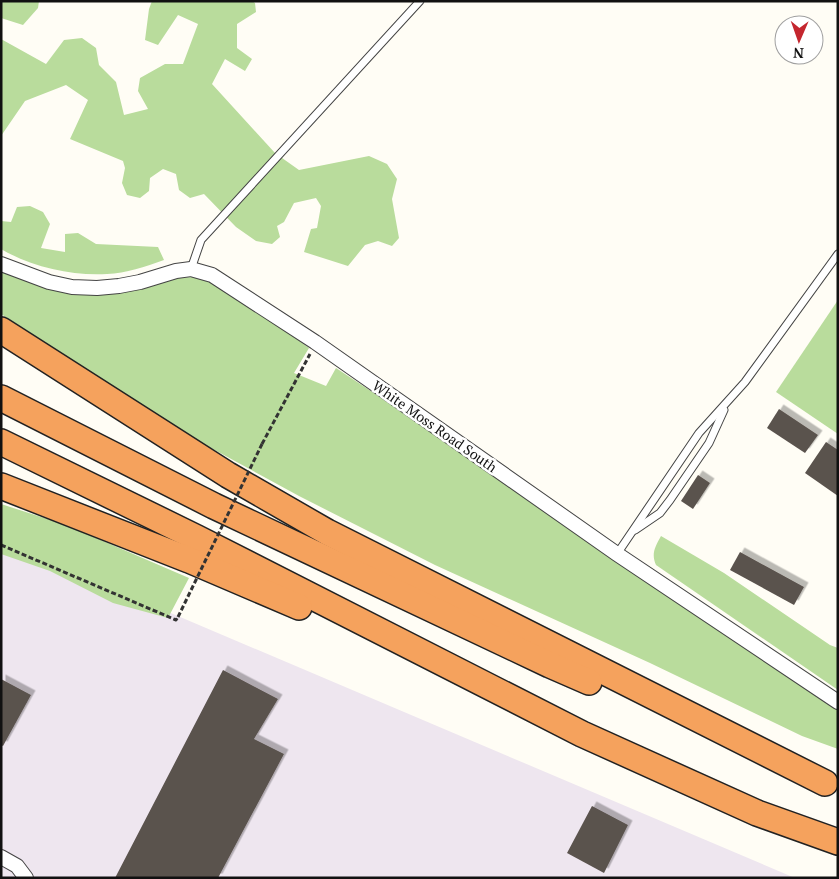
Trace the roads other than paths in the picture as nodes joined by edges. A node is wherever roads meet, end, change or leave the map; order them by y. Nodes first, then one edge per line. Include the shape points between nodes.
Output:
1 (420, 1) edge
2 (838, 254) edge
3 (1, 264) edge
4 (191, 269) junction
5 (1, 330) edge
6 (1, 398) edge
7 (727, 403) junction
8 (1, 442) edge
9 (1, 486) edge
10 (632, 532) junction
11 (618, 554) junction
12 (499, 692) junction
13 (838, 702) edge
14 (831, 785) edge
15 (838, 842) edge
16 (1, 857) edge
17 (26, 878) edge

1 - 4 lane via 201,240
2 - 7 lane
3 - 4 street, White Moss Road South via 49,282 97,288
4 - 11 street, White Moss Road South via 212,275 315,342
5 - 14 highway via 228,475 327,532
6 - 14 highway via 214,506 550,665
7 - 10 lane via 699,433
7 - 10 lane via 709,443 670,500 660,513
8 - 12 highway
9 - 12 highway via 189,560
10 - 11 lane
11 - 13 street, White Moss Road South
12 - 15 highway via 582,734 757,813
16 - 17 street via 17,866

